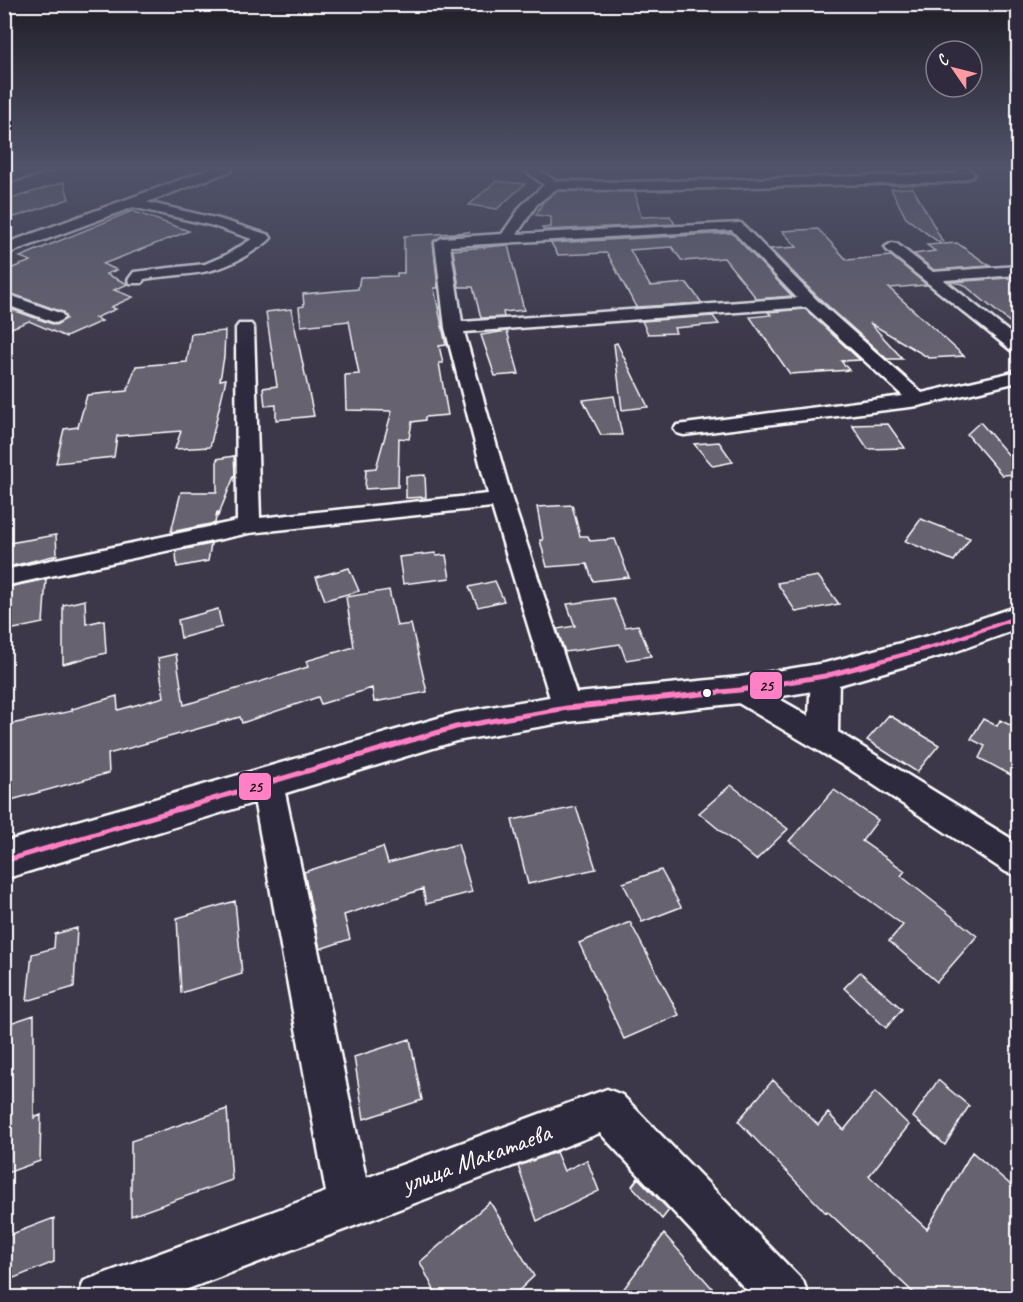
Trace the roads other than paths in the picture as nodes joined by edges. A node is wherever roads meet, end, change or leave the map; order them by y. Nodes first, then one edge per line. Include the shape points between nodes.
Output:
1 (61, 229) edge
2 (235, 229) edge
3 (512, 229) edge
4 (683, 229) edge
5 (739, 229) edge
6 (507, 238) junction
7 (892, 247) dead end
8 (4, 250) edge
9 (1018, 270) edge
10 (928, 277) junction
11 (136, 280) dead end
12 (4, 298) edge
13 (810, 302) junction
14 (56, 318) dead end
15 (245, 328) dead end
16 (454, 328) junction
17 (1018, 347) edge
18 (1018, 377) edge
19 (918, 400) junction
20 (684, 429) dead end
21 (501, 499) junction
22 (249, 526) junction
23 (4, 578) edge
24 (1018, 617) edge
25 (825, 676) junction
26 (740, 690) junction
27 (567, 708) junction
28 (823, 738) junction
29 (267, 783) junction
30 (4, 861) edge
31 (1018, 861) edge
32 (350, 1205) junction
33 (101, 1298) edge
34 (786, 1298) edge

1 - 8 main road
2 - 11 street via 264,238 219,265 180,273 139,275
3 - 6 street
4 - 6 street
5 - 13 street
6 - 16 street via 442,242
7 - 10 street
9 - 10 street
10 - 17 street
12 - 14 street
13 - 16 street
13 - 19 street
15 - 22 street
16 - 21 street
18 - 19 street
19 - 20 street
21 - 22 street
21 - 27 street
22 - 23 street
24 - 25 main road via 942,644
25 - 26 main road
25 - 28 street
26 - 27 main road
26 - 28 street
27 - 29 main road via 456,727
28 - 31 street
29 - 30 main road
29 - 32 street
32 - 33 street, улица Макатаева
32 - 34 street, улица Макатаева via 607,1110

